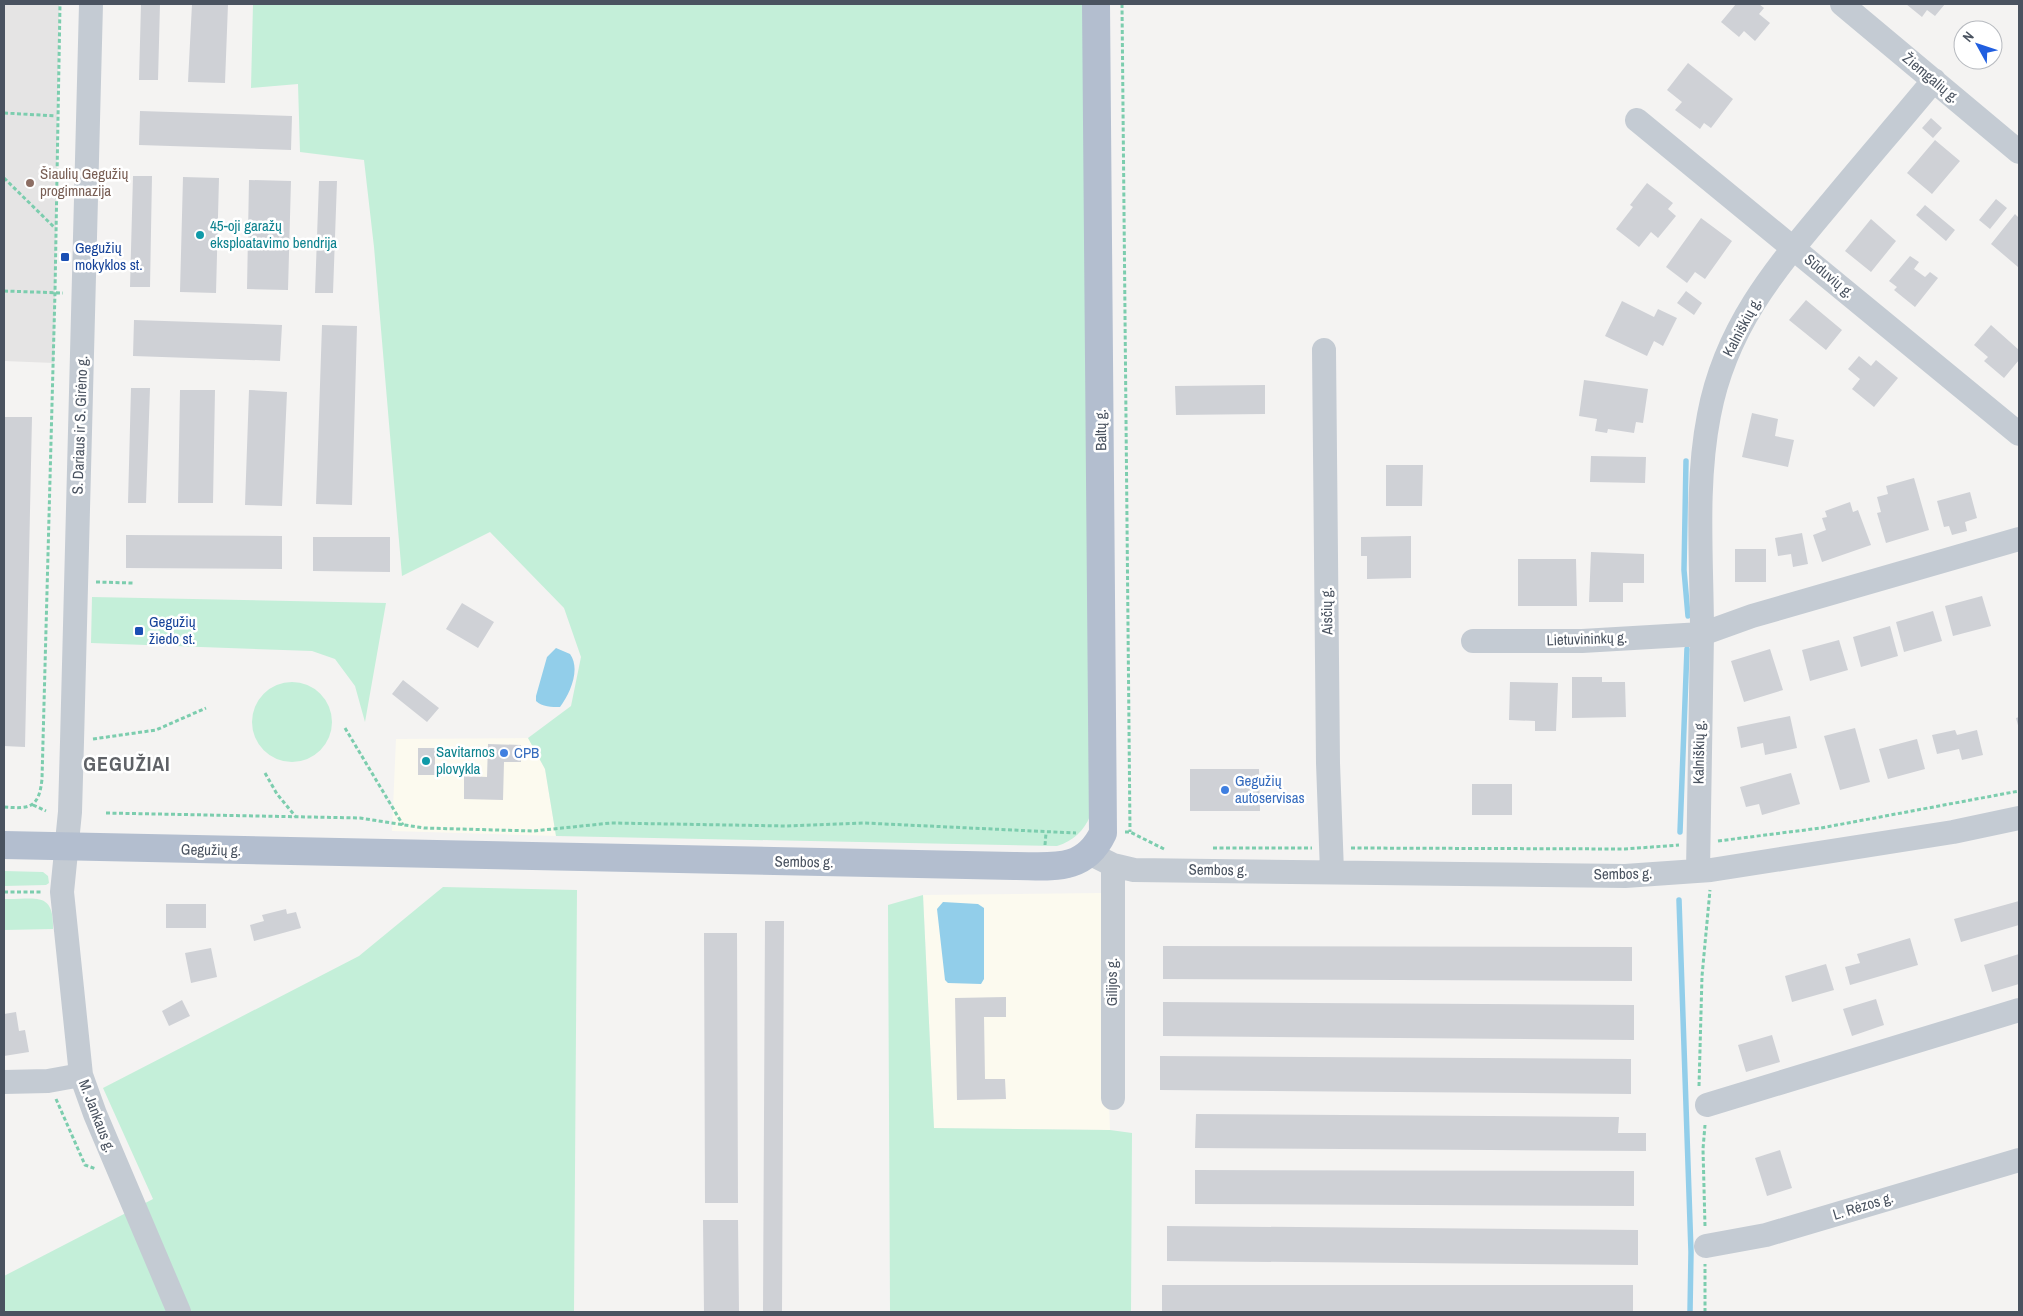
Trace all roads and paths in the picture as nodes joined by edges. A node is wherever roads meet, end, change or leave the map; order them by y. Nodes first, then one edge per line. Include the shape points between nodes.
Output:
1 (60, 4) edge
2 (91, 4) edge
3 (1096, 4) edge
4 (1122, 4) edge
5 (1856, 8) edge
6 (1934, 80) junction
7 (4, 113) edge
8 (56, 116) junction
9 (1638, 120) dead end
10 (2019, 152) edge
11 (4, 178) edge
12 (56, 228) junction
13 (1794, 247) junction
14 (4, 291) edge
15 (56, 292) junction
16 (84, 293) junction
17 (1324, 350) dead end
18 (2019, 434) edge
19 (2019, 539) edge
20 (76, 581) junction
21 (133, 583) dead end
22 (1702, 634) junction
23 (1473, 641) dead end
24 (206, 708) dead end
25 (345, 728) dead end
26 (72, 742) junction
27 (265, 773) dead end
28 (2019, 792) edge
29 (33, 805) junction
30 (4, 806) edge
31 (46, 811) dead end
32 (106, 813) dead end
33 (296, 817) junction
34 (2019, 818) edge
35 (403, 825) junction
36 (1130, 832) junction
37 (1697, 843) junction
38 (4, 846) edge
39 (66, 847) junction
40 (1212, 848) dead end
41 (1331, 848) junction
42 (1173, 849) dead end
43 (1102, 851) junction
44 (419, 855) joint
45 (1704, 870) junction
46 (1332, 872) junction
47 (4, 892) edge
48 (62, 892) junction
49 (2019, 1010) edge
50 (81, 1075) junction
51 (48, 1081) junction
52 (4, 1082) edge
53 (1113, 1098) dead end
54 (1707, 1105) junction
55 (2019, 1160) edge
56 (118, 1170) junction
57 (1706, 1246) junction
58 (179, 1312) edge
59 (1705, 1312) edge

1 - 8 path
2 - 16 street, S. Dariaus ir S. Girėno g.
3 - 43 main road, Baltų g.
4 - 36 path
5 - 6 street, Žiemgalių g.
6 - 10 street, Žiemgalių g.
6 - 13 street, Kalniškių g.
7 - 8 path
8 - 12 path
9 - 13 street, Sūduvių g.
11 - 12 path
12 - 15 path
13 - 18 street, Sūduvių g.
13 - 22 street, Kalniškių g. via 1749,308 1726,355 1709,415 1701,492
14 - 15 path
15 - 16 path
15 - 29 path via 42,779 39,798
16 - 20 street, S. Dariaus ir S. Girėno g.
17 - 41 street, Aisčių g.
19 - 22 street via 1752,616
20 - 21 path
20 - 26 street, S. Dariaus ir S. Girėno g.
22 - 23 street, Lietuvininkų g. via 1582,641
22 - 37 street, Kalniškių g.
24 - 26 path via 156,730
25 - 35 path
26 - 39 street, S. Dariaus ir S. Girėno g.
27 - 33 path
28 - 37 path via 1821,828
29 - 30 path via 24,808
29 - 31 path
32 - 33 path
33 - 35 path via 360,818
34 - 45 street, Sembos g. via 1953,832
35 - 43 path via 533,831 611,823 941,825 1046,833
36 - 42 path via 1163,849
36 - 43 path
37 - 41 path via 1625,849
37 - 45 street, Kalniškių g.
38 - 39 main road, Gegužių g.
39 - 44 main road, Gegužių g.
39 - 48 street, M. Jankaus g.
40 - 41 path
41 - 46 street, Aisčių g.
43 - 44 main road, Sembos g. via 1070,864 1044,866
43 - 46 street, Sembos g. via 1134,870
43 - 53 street, Gilijos g.
45 - 46 street, Sembos g. via 1625,876
45 - 54 path via 1698,1068 1700,1096
47 - 48 path
48 - 50 street, M. Jankaus g.
49 - 54 street
50 - 51 street
50 - 56 street, M. Jankaus g.
51 - 52 street
51 - 56 path via 85,1165 99,1171
54 - 57 path via 1703,1149
55 - 57 street, L. Rėzos g. via 1766,1235
56 - 58 street, M. Jankaus g.
57 - 59 path

